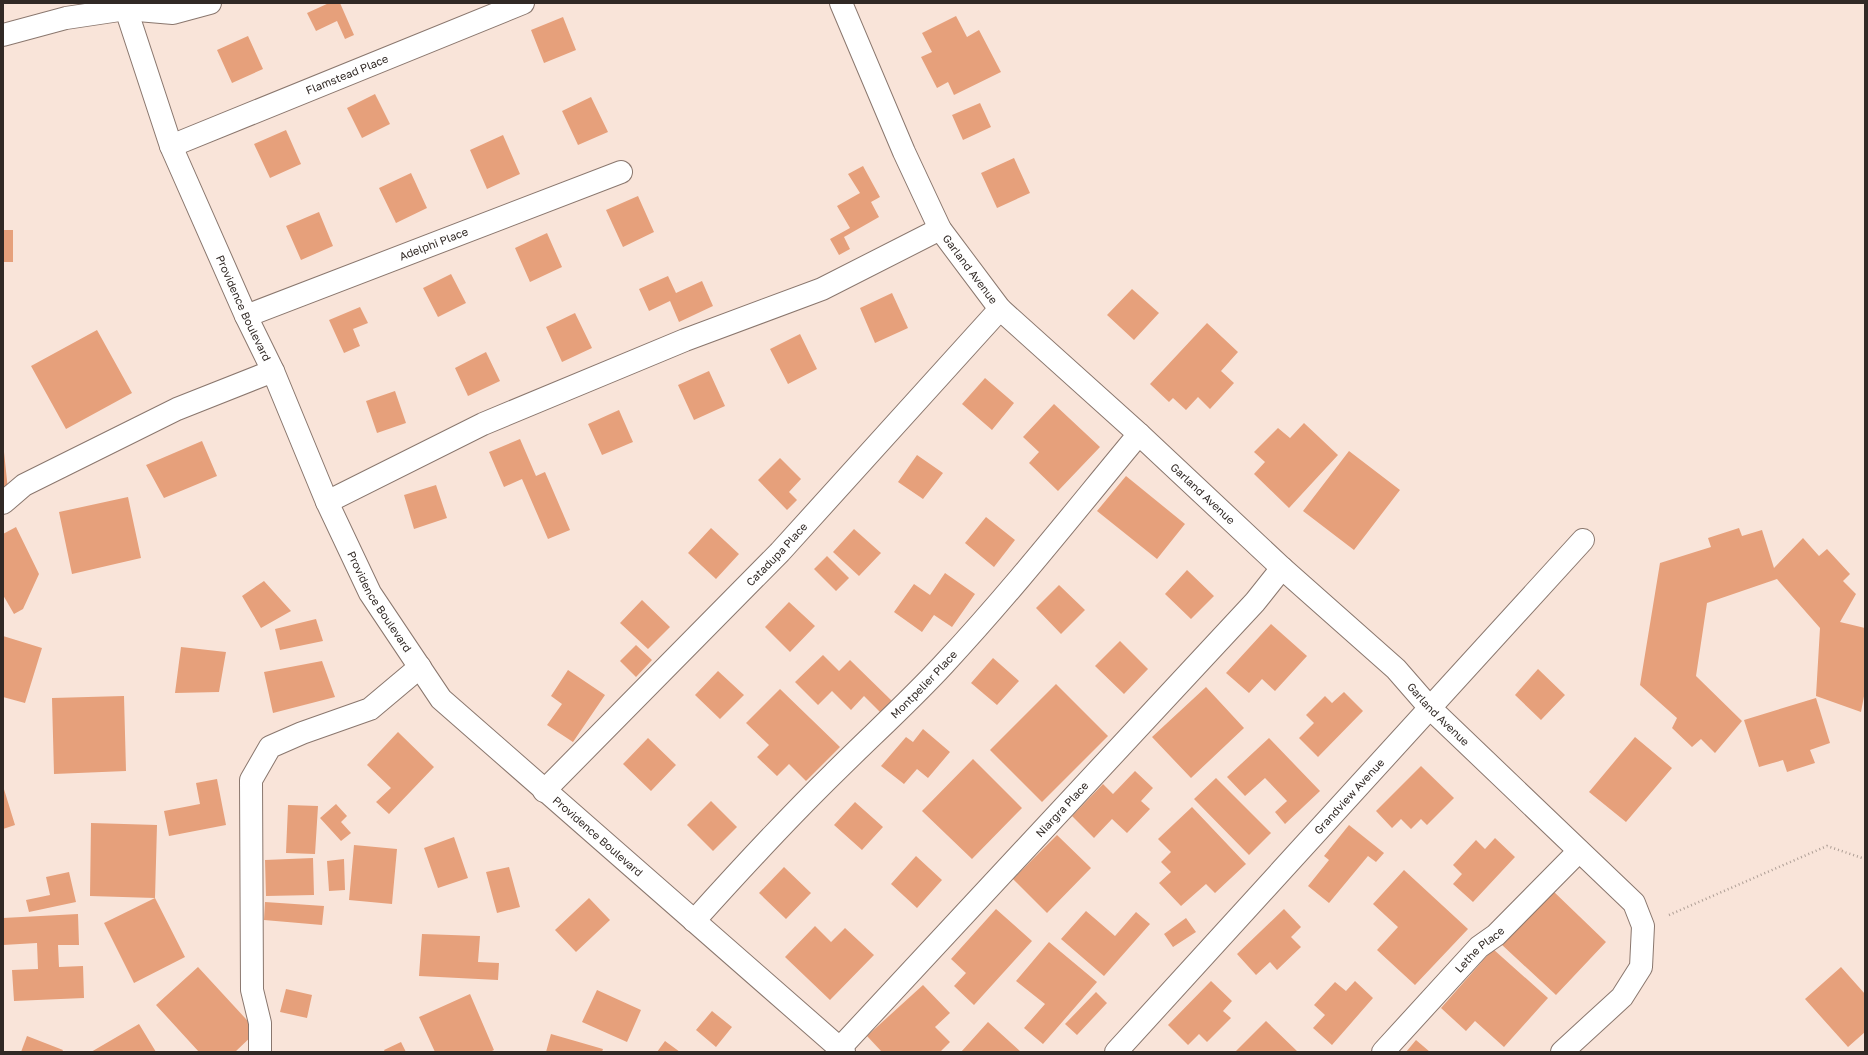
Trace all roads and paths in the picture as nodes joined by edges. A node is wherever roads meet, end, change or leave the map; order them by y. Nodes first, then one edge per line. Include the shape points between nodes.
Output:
1 (210, 3) edge
2 (523, 3) edge
3 (841, 3) edge
4 (125, 6) edge
5 (3, 35) edge
6 (171, 146) junction
7 (621, 172) dead end
8 (940, 230) junction
9 (1000, 309) junction
10 (246, 316) junction
11 (273, 371) junction
12 (1139, 434) junction
13 (327, 502) junction
14 (3, 503) edge
15 (1583, 540) dead end
16 (1282, 568) junction
17 (420, 667) junction
18 (1430, 708) junction
19 (544, 791) junction
20 (1579, 851) junction
21 (1865, 859) edge
22 (694, 921) junction
23 (1643, 926) junction
24 (842, 1050) edge
25 (260, 1052) edge
26 (1116, 1052) edge
27 (1383, 1052) edge
28 (1562, 1052) edge

1 - 4 street via 173,13
2 - 6 street, Flamstead Place
3 - 8 street, Garland Avenue via 895,132
4 - 5 street
4 - 6 street, Providence Boulevard
6 - 10 street, Providence Boulevard
7 - 10 street, Adelphi Place
8 - 9 street, Garland Avenue
8 - 13 street via 822,289 685,340 483,424
9 - 12 street, Garland Avenue
9 - 19 street, Catadupa Place via 780,552
10 - 11 street, Providence Boulevard
11 - 13 street, Providence Boulevard
11 - 14 street via 163,416 24,484
12 - 16 street, Garland Avenue
12 - 22 street, Montpelier Place via 987,617 943,665 832,774
13 - 17 street, Providence Boulevard via 370,593
15 - 18 street, Grandview Avenue
16 - 18 street, Garland Avenue via 1396,669
16 - 24 street, Niargra Place via 1250,608
17 - 19 street, Providence Boulevard via 441,699
17 - 25 street via 370,709 302,732 270,747 251,780 252,990 260,1023
18 - 20 street, Garland Avenue
18 - 26 street, Grandview Avenue
19 - 22 street, Providence Boulevard
20 - 23 street, Garland Avenue via 1634,903
20 - 27 street, Lethe Place via 1496,936 1478,947
21 - 23 path via 1827,846
22 - 24 street, Providence Boulevard
23 - 28 street via 1641,967 1622,997

